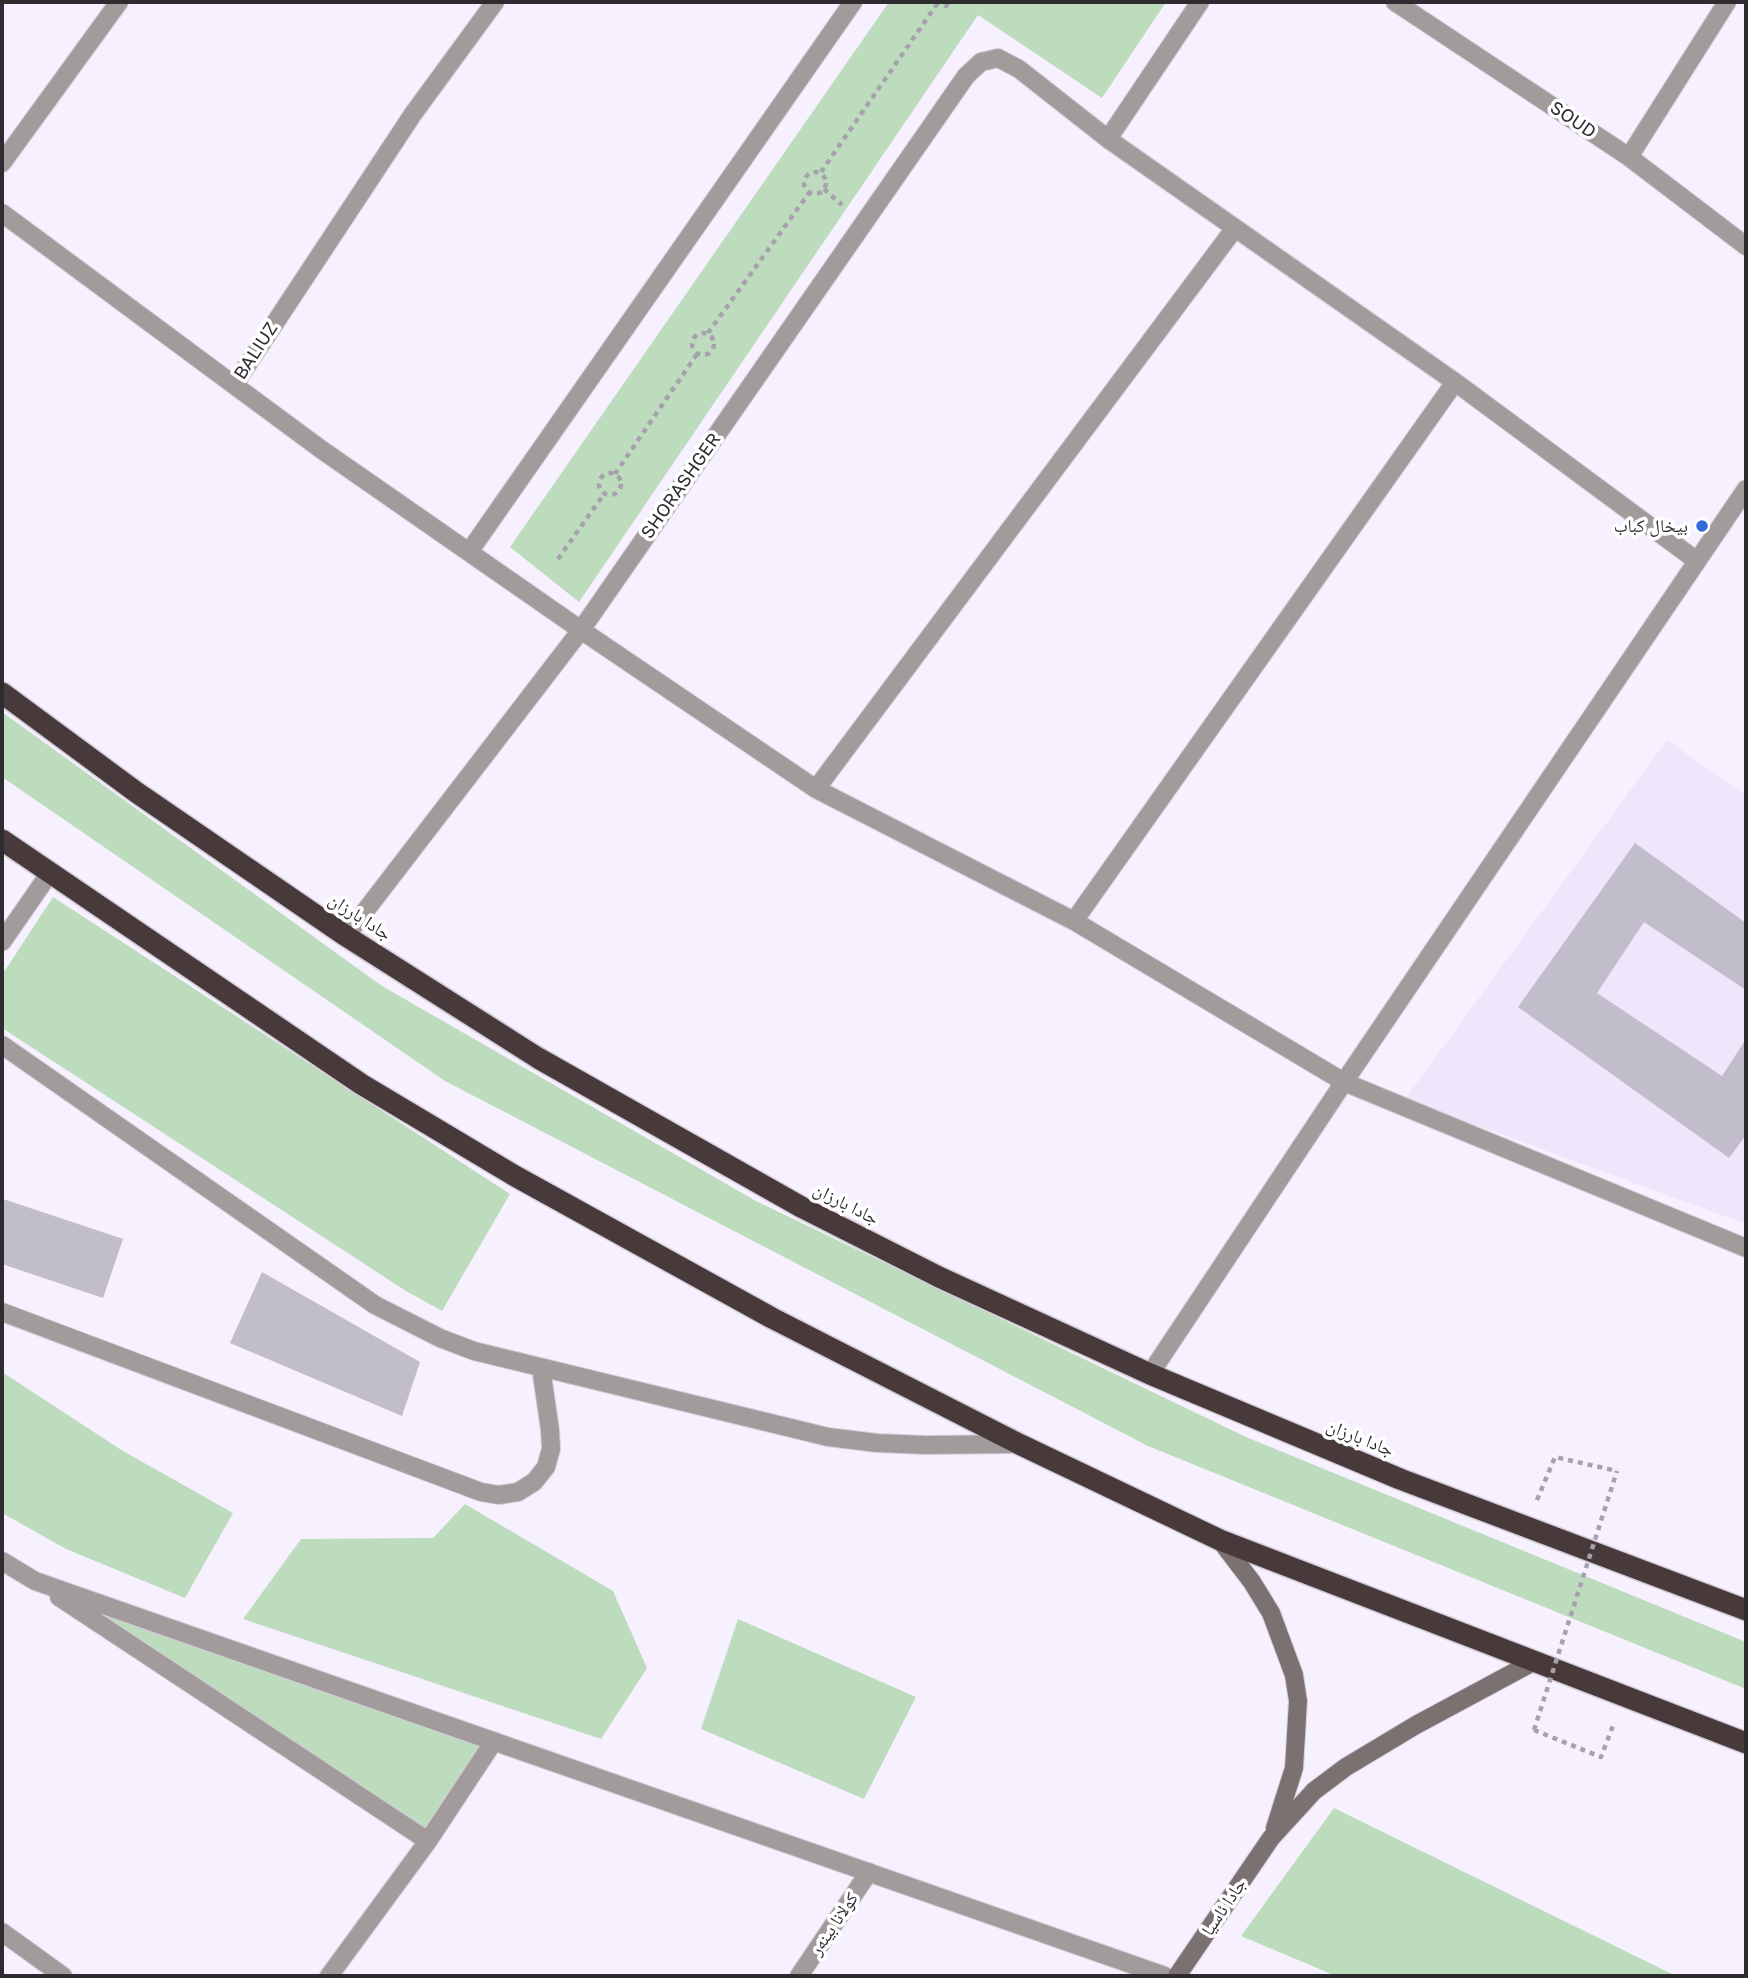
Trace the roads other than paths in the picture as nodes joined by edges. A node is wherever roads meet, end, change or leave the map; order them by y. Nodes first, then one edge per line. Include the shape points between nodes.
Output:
1 (119, 2) edge
2 (495, 2) edge
3 (853, 2) edge
4 (1200, 2) edge
5 (1395, 2) edge
6 (1727, 2) edge
7 (1108, 139) junction
8 (1629, 157) junction
9 (2, 163) edge
10 (2, 213) edge
11 (1235, 228) junction
12 (1746, 246) edge
13 (1455, 382) junction
14 (234, 385) junction
15 (1746, 489) edge
16 (469, 552) junction
17 (1697, 561) junction
18 (581, 631) junction
19 (2, 693) edge
20 (816, 789) junction
21 (2, 840) edge
22 (49, 874) junction
23 (1074, 920) junction
24 (346, 936) junction
25 (2, 942) edge
26 (2, 1045) edge
27 (1344, 1082) junction
28 (1746, 1248) edge
29 (2, 1312) edge
30 (541, 1368) junction
31 (1150, 1374) junction
32 (1019, 1444) junction
33 (1220, 1540) junction
34 (2, 1561) edge
35 (35, 1581) junction
36 (1746, 1610) edge
37 (1535, 1661) junction
38 (494, 1741) junction
39 (1746, 1743) edge
40 (1271, 1838) junction
41 (428, 1841) junction
42 (869, 1872) junction
43 (2, 1932) edge
44 (58, 1975) edge
45 (329, 1976) edge
46 (799, 1976) edge
47 (1165, 1976) edge
48 (1177, 1976) edge

1 - 9 street
2 - 14 street, BALIUZ via 413,114
3 - 16 street
4 - 7 street
5 - 8 street, SOUD
6 - 8 street
7 - 11 street
7 - 18 street, SHORASHGER via 1019,69 998,58 981,62 966,76
8 - 12 street, SOUD
10 - 14 street
11 - 13 street
11 - 20 street
13 - 17 street
13 - 23 street
14 - 16 street, BALIUZ
15 - 17 street
16 - 18 street, BALIUZ
17 - 27 street
18 - 20 street, BALIUZ
18 - 24 street, SHORASHGER
19 - 24 highway, جادا بارزان via 136,792
20 - 23 street, BALIUZ
21 - 22 highway
22 - 25 street
22 - 32 highway via 360,1083 515,1176 772,1318
23 - 27 street, BALIUZ
24 - 31 highway, جادا بارزان via 538,1058 791,1201 939,1277
26 - 30 street via 375,1305 474,1351
27 - 28 street, BALIUZ
27 - 31 street
29 - 30 street via 499,1495 518,1492 546,1467 551,1430
30 - 32 street via 828,1437 914,1445
31 - 36 highway, جادا بارزان via 1387,1474
32 - 33 highway
33 - 37 highway
33 - 40 street via 1271,1613 1294,1675 1298,1701 1294,1768
34 - 35 street
35 - 38 street
35 - 41 street
37 - 39 highway
37 - 40 street via 1346,1767 1314,1791
38 - 41 street
38 - 42 street
40 - 48 street, جادا ئاسيا
41 - 45 street
42 - 46 street, كولانا بینه‌ر
42 - 47 street
43 - 44 street

